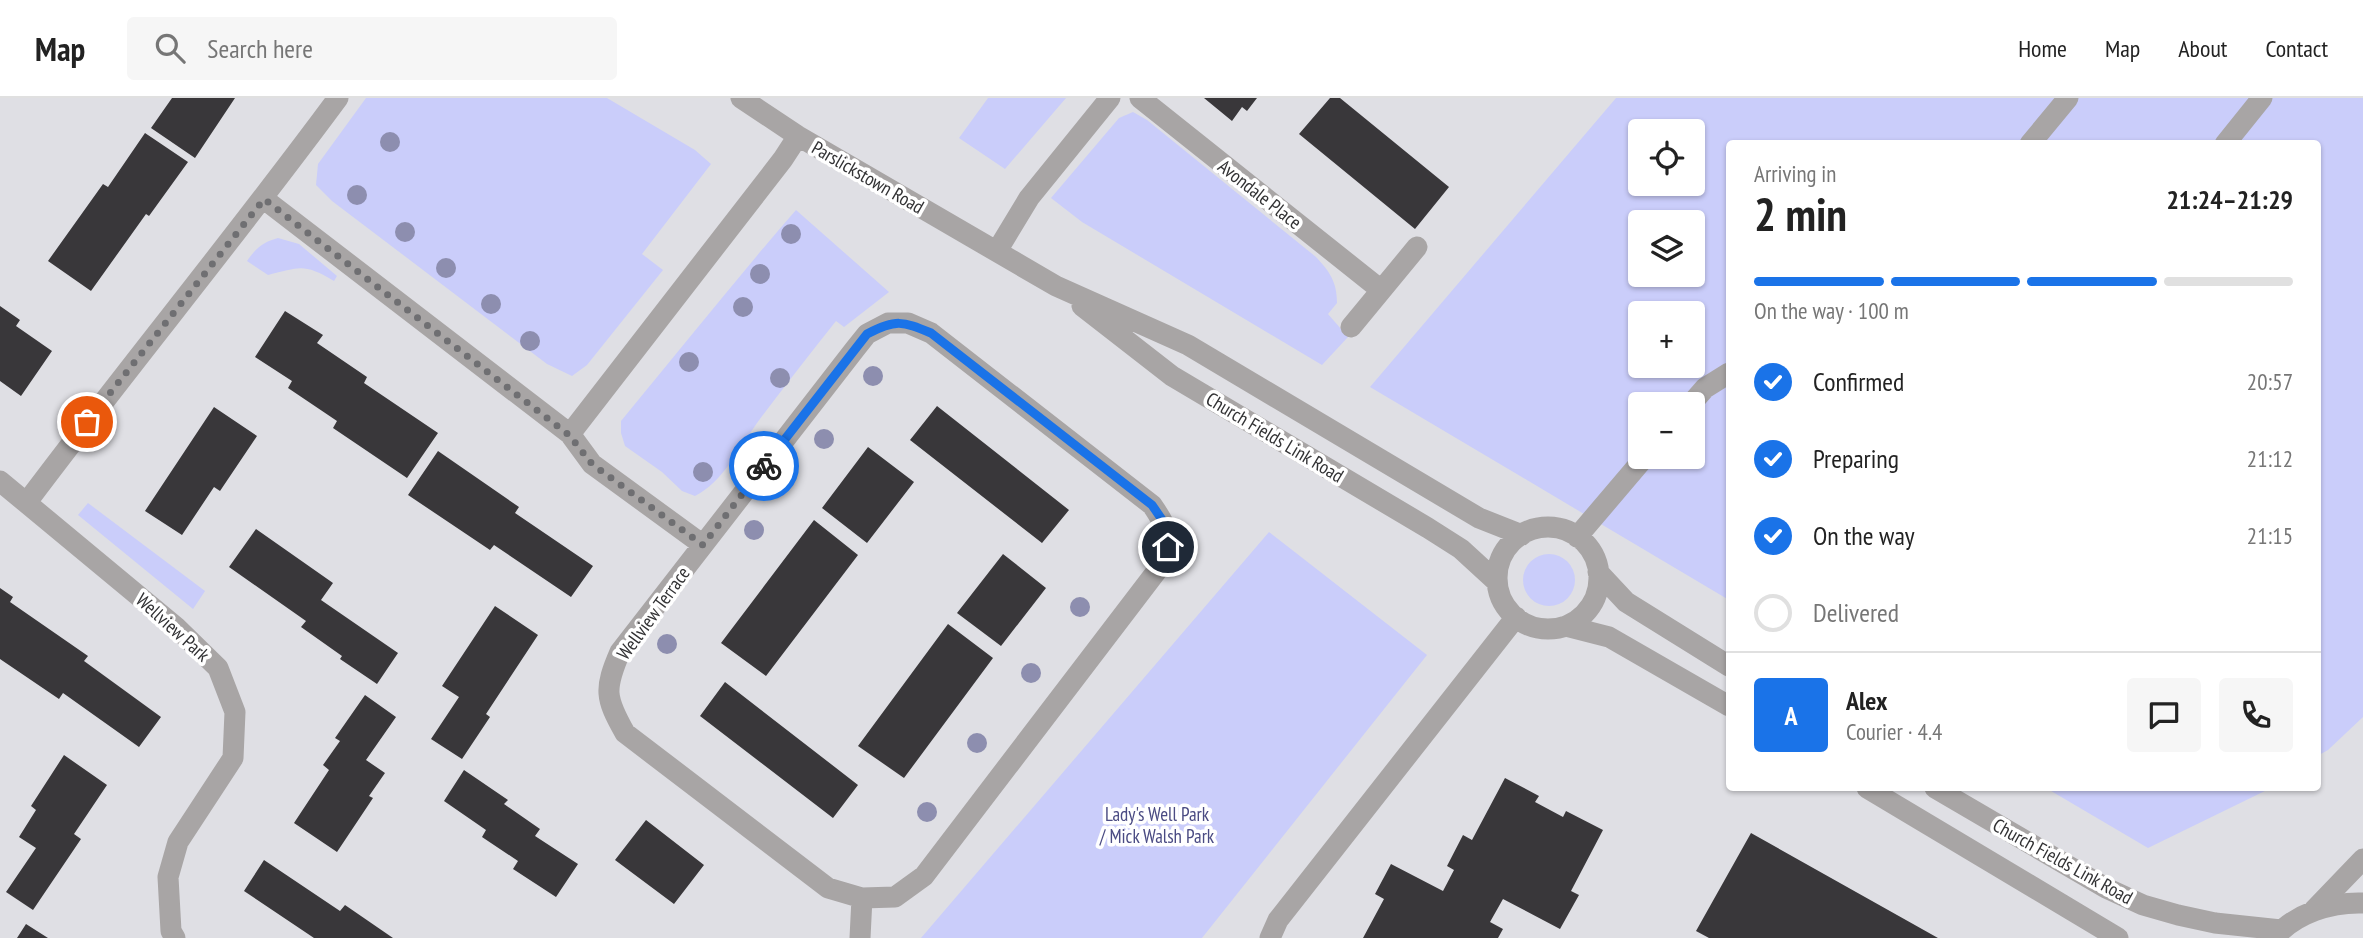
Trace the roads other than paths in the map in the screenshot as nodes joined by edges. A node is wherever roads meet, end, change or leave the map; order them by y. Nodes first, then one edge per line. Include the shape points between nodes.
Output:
1 (338, 98) edge
2 (741, 98) edge
3 (1111, 98) edge
4 (1140, 98) edge
5 (2068, 98) edge
6 (2262, 98) edge
7 (798, 136) junction
8 (2033, 140) edge
9 (2228, 140) edge
10 (264, 199) junction
11 (1417, 247) dead end
12 (997, 251) junction
13 (1056, 286) junction
14 (1381, 290) junction
15 (1351, 327) dead end
16 (1726, 375) edge
17 (1702, 392) edge
18 (569, 435) junction
19 (1635, 469) edge
20 (0, 481) edge
21 (27, 502) junction
22 (1522, 535) junction
23 (1577, 537) junction
24 (703, 545) junction
25 (1598, 572) junction
26 (1497, 582) junction
27 (1516, 617) junction
28 (1566, 626) junction
29 (1726, 664) edge
30 (1726, 704) edge
31 (1872, 791) edge
32 (1940, 791) edge
33 (2363, 859) edge
34 (862, 898) junction
35 (2363, 903) edge
36 (2312, 911) junction
37 (2278, 934) edge
38 (175, 938) edge
39 (860, 938) edge
40 (1270, 938) edge
41 (2118, 938) edge

1 - 10 street
2 - 7 street, Parslickstown Road
3 - 12 street via 1029,198
4 - 14 street, Avondale Place
5 - 8 street
6 - 9 street
7 - 12 street, Parslickstown Road
7 - 18 street
10 - 18 street
10 - 21 street
11 - 14 street
12 - 13 street, Church Fields Link Road
13 - 22 street, Church Fields Link Road via 1188,345 1479,518
13 - 26 street, Church Fields Link Road via 1172,376 1428,528 1461,549
14 - 15 street
16 - 17 street
18 - 24 street via 592,464
19 - 23 street
20 - 21 street, Wellview Park
21 - 38 street, Wellview Park via 218,668 235,712 233,758 178,842 168,877
22 - 23 street via 1551,527
22 - 26 street via 1506,550
23 - 25 street via 1593,555
24 - 34 street, Wellview Terrace via 620,652 609,678 610,708 625,733 828,888
24 - 34 street, Wellview Terrace via 867,334 888,323 908,323 931,333 1152,505 1165,524 1168,547 1159,568 924,876 895,897
25 - 28 street via 1591,606
25 - 29 street via 1626,602
26 - 27 street via 1501,597
27 - 28 street via 1535,628
27 - 40 street via 1278,920
28 - 30 street via 1609,637
31 - 41 street, Church Fields Link Road
32 - 37 street, Church Fields Link Road via 2143,905
33 - 36 street
34 - 39 street
35 - 36 street via 2346,902
36 - 37 street

